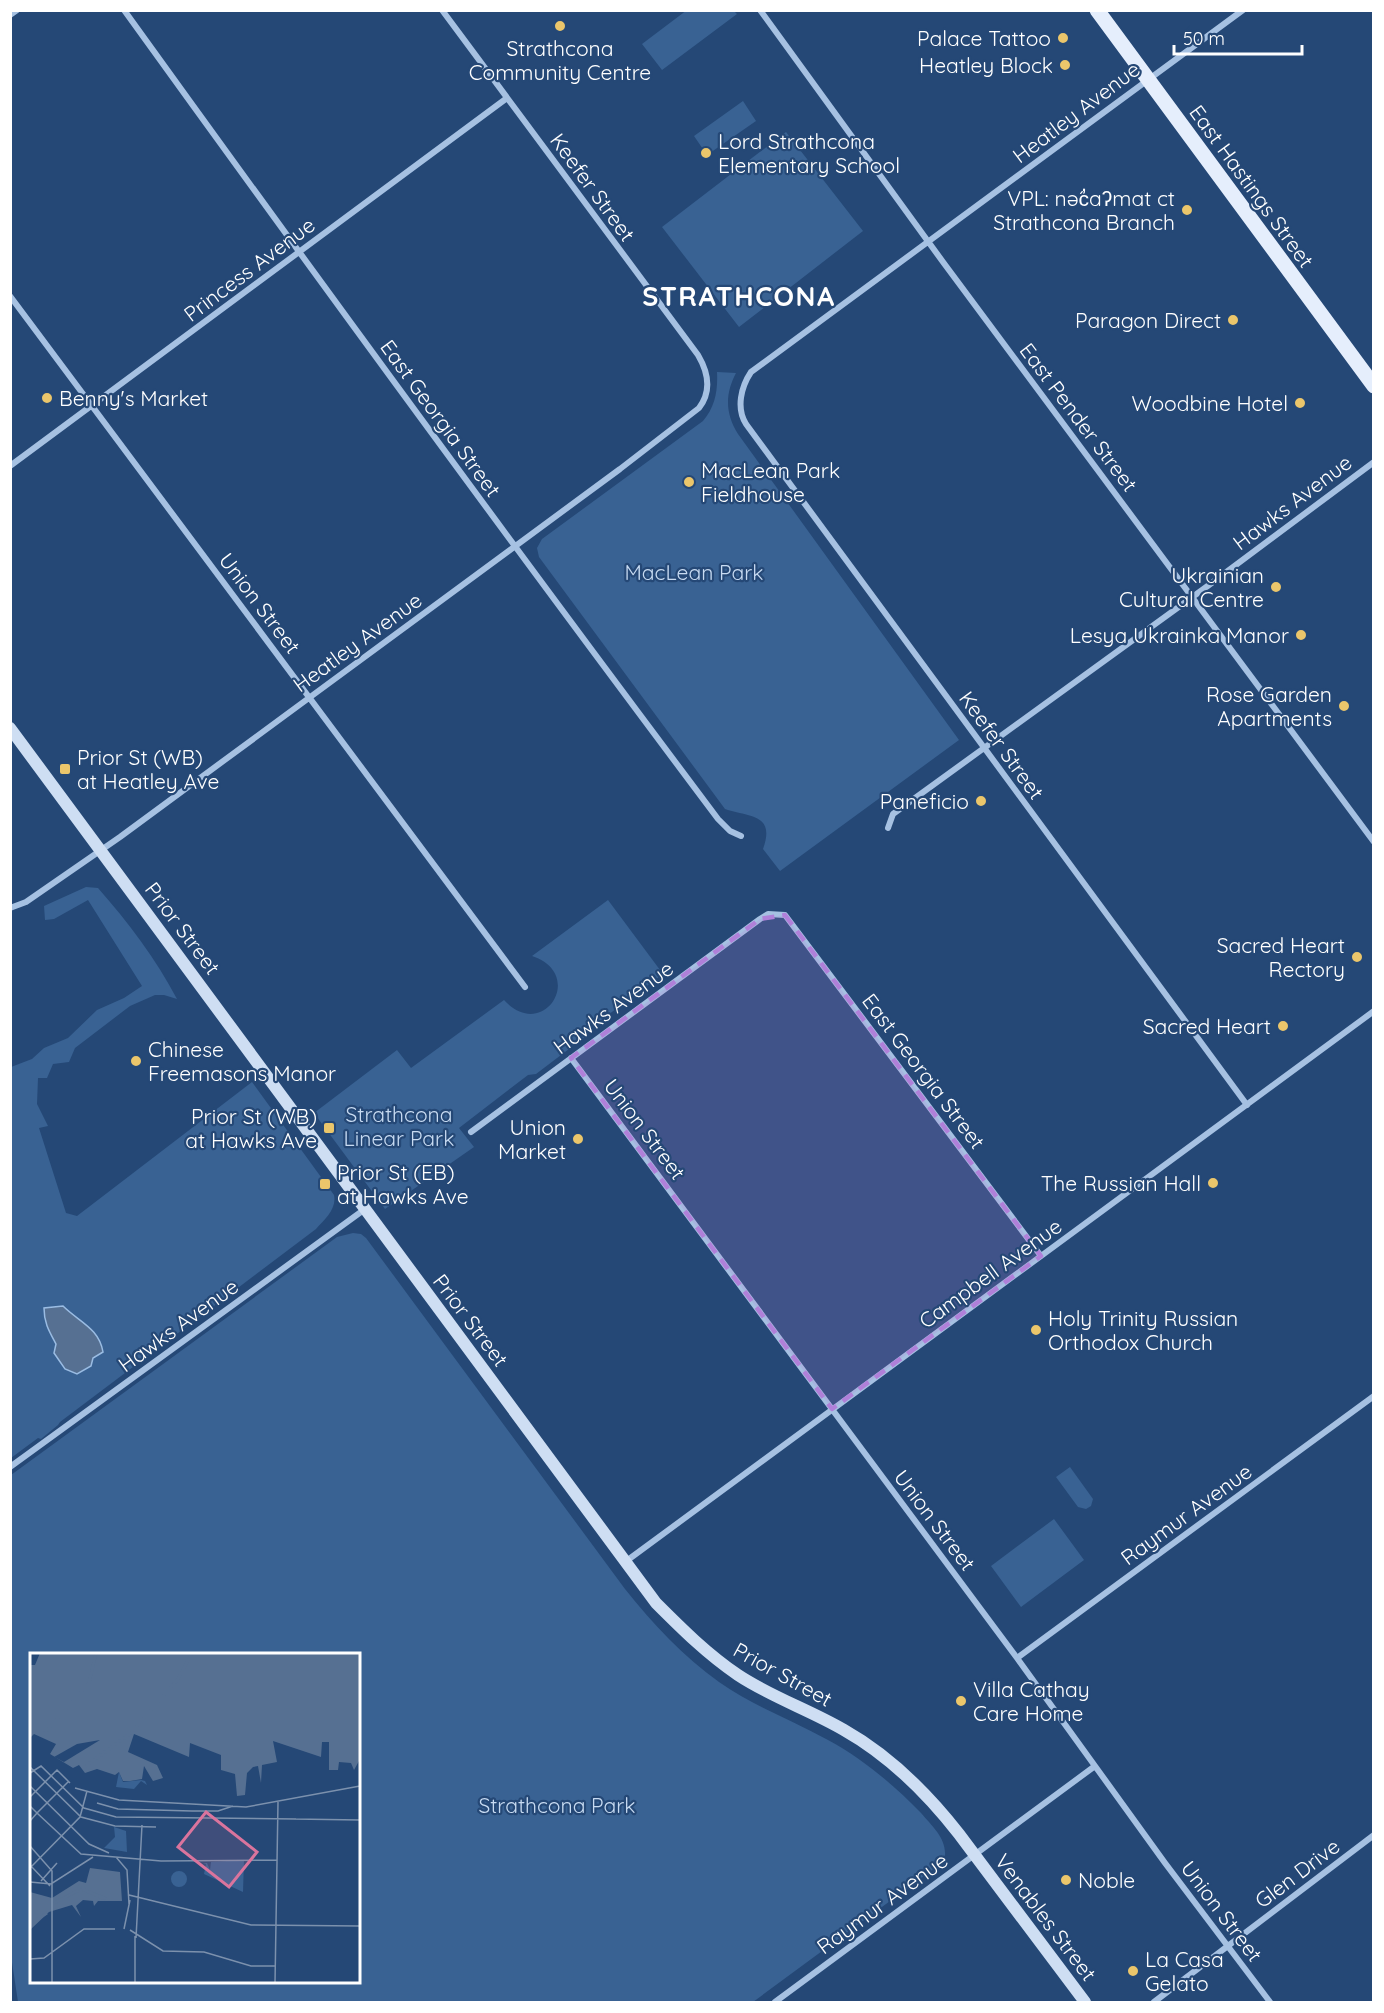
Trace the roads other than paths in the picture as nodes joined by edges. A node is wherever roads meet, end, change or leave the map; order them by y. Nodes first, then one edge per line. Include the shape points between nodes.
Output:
1 (17, 10) edge
2 (124, 10) edge
3 (442, 10) edge
4 (760, 10) edge
5 (1097, 10) edge
6 (1244, 10) edge
7 (10, 15) edge
8 (1148, 80) junction
9 (507, 98) junction
10 (929, 242) junction
11 (299, 253) junction
12 (10, 296) edge
13 (1374, 386) edge
14 (707, 387) joint
15 (741, 400) joint
16 (92, 406) junction
17 (1374, 462) edge
18 (10, 466) edge
19 (515, 546) junction
20 (1192, 597) junction
21 (309, 698) junction
22 (10, 728) edge
23 (984, 748) junction
24 (888, 828) dead end
25 (741, 836) dead end
26 (1374, 842) edge
27 (101, 851) junction
28 (10, 908) edge
29 (776, 913) joint
30 (525, 987) dead end
31 (1374, 1011) edge
32 (571, 1058) junction
33 (1247, 1105) junction
34 (471, 1132) dead end
35 (364, 1209) junction
36 (1041, 1256) junction
37 (1374, 1396) edge
38 (832, 1409) junction
39 (10, 1467) edge
40 (625, 1562) junction
41 (1017, 1658) junction
42 (1095, 1766) junction
43 (1374, 1835) edge
44 (975, 1855) junction
45 (1228, 1947) junction
46 (775, 2002) edge
47 (1085, 2002) edge
48 (1154, 2002) edge
49 (1270, 2002) edge

1 - 7 street
2 - 11 street, East Georgia Street
3 - 9 street, Keefer Street
4 - 10 street, East Pender Street
5 - 8 main road, East Hastings Street
6 - 8 street, Heatley Avenue
8 - 10 street, Heatley Avenue
8 - 13 main road, East Hastings Street
9 - 11 street, Princess Avenue
9 - 14 street, Keefer Street via 698,355
10 - 15 street, Heatley Avenue via 751,372
10 - 20 street, East Pender Street
11 - 16 street, Princess Avenue
11 - 19 street, East Georgia Street
12 - 16 street, Union Street
14 - 19 street, Heatley Avenue via 699,408
15 - 23 street, Keefer Street via 746,424
16 - 18 street, Princess Avenue
16 - 21 street, Union Street
17 - 20 street, Hawks Avenue
19 - 21 street, Heatley Avenue
19 - 25 street, East Georgia Street via 718,819
20 - 23 street, Hawks Avenue
20 - 26 street, East Pender Street
21 - 27 street, Heatley Avenue
21 - 30 street, Union Street
22 - 27 main road, Prior Street
23 - 24 street, Hawks Avenue via 893,814
23 - 33 street, Keefer Street
27 - 28 street, Heatley Avenue via 26,902
27 - 35 main road, Prior Street
29 - 32 street, Hawks Avenue via 760,919
29 - 36 street, East Georgia Street via 791,921
31 - 33 street, Campbell Avenue
32 - 34 street, Hawks Avenue
32 - 38 street, Union Street
33 - 36 street, Campbell Avenue
35 - 39 street, Hawks Avenue
35 - 40 main road, Prior Street
36 - 38 street, Campbell Avenue
37 - 41 street, Raymur Avenue
38 - 40 street, Campbell Avenue
38 - 41 street, Union Street
40 - 44 main road, Prior Street via 656,1603 714,1658 766,1691 845,1731 913,1781
41 - 42 street, Union Street
42 - 44 street, Raymur Avenue
42 - 45 street, Union Street
43 - 45 street, Glen Drive
44 - 46 street, Raymur Avenue
44 - 47 main road, Venables Street
45 - 48 street, Glen Drive
45 - 49 street, Union Street

